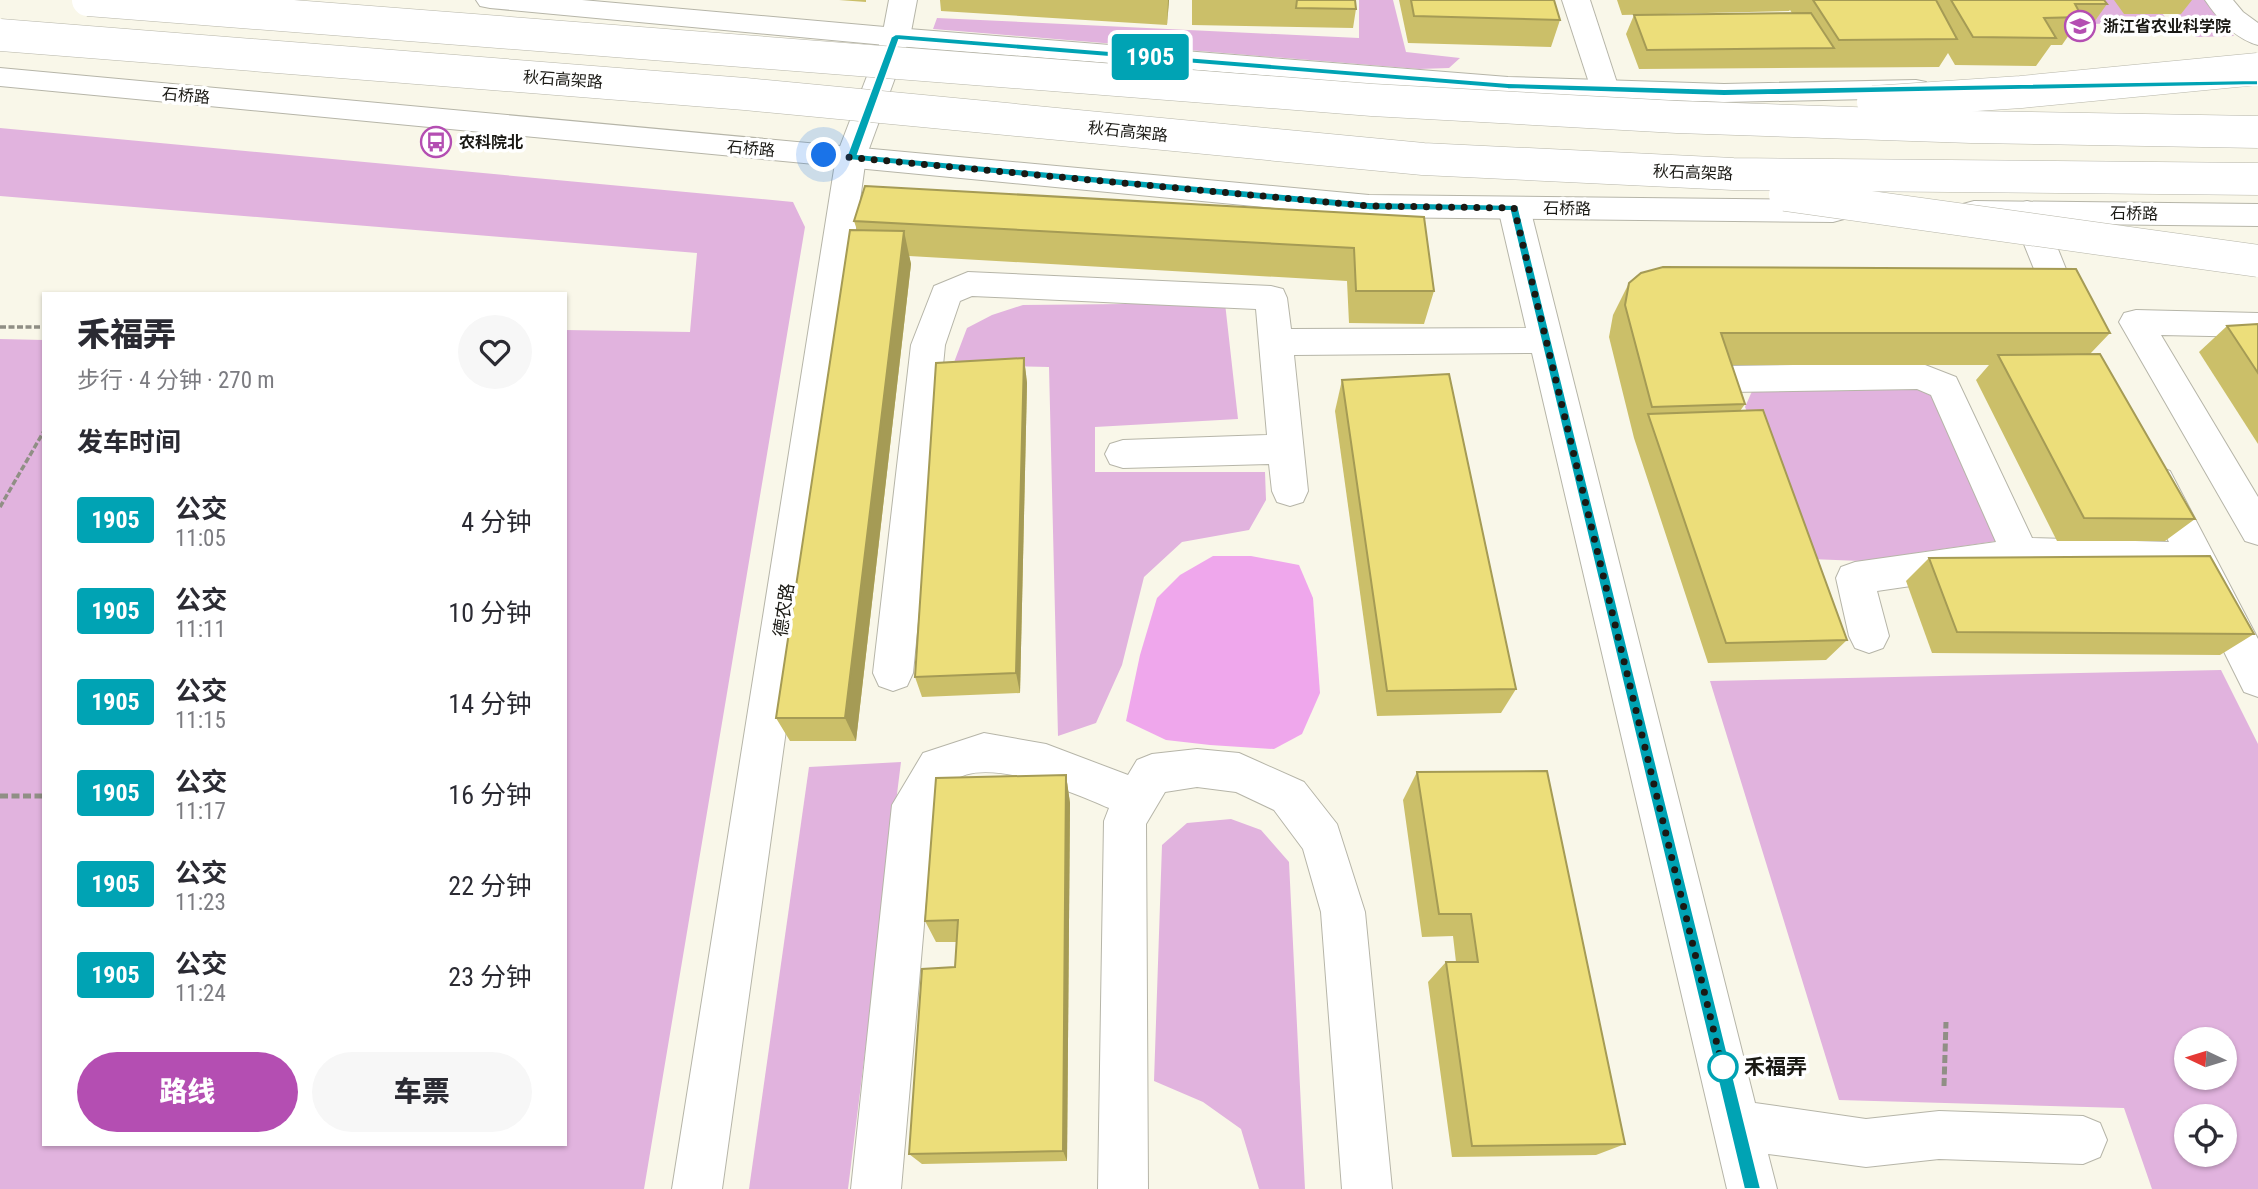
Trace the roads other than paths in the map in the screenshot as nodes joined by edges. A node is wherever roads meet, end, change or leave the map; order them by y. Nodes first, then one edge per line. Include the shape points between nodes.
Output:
1 (88, 0) edge
2 (490, 0) edge
3 (903, 0) edge
4 (1576, 0) edge
5 (2219, 0) edge
6 (0, 35) edge
7 (2258, 36) edge
8 (896, 37) junction
9 (2258, 69) edge
10 (0, 77) edge
11 (2258, 82) edge
12 (1605, 89) junction
13 (1677, 117) junction
14 (2258, 132) edge
15 (851, 158) junction
16 (1582, 168) junction
17 (2258, 179) edge
18 (1514, 208) junction
19 (2027, 212) junction
20 (2258, 215) edge
21 (2258, 261) edge
22 (2258, 325) edge
23 (1546, 340) junction
24 (1275, 342) junction
25 (2090, 348) edge
26 (1730, 379) edge
27 (2140, 447) edge
28 (1285, 449) junction
29 (1123, 454) dead end
30 (1290, 491) dead end
31 (2258, 530) edge
32 (2020, 554) junction
33 (2197, 558) junction
34 (1869, 636) dead end
35 (893, 673) dead end
36 (2258, 679) edge
37 (1137, 800) junction
38 (1737, 1125) junction
39 (2082, 1140) dead end
40 (697, 1189) edge
41 (876, 1189) edge
42 (1123, 1189) edge
43 (1367, 1189) edge
44 (1752, 1189) edge

1 - 13 main road, bridge via 1372,100
2 - 8 main road
3 - 8 main road, 德农路
4 - 12 main road
5 - 7 main road via 2233,18
6 - 16 main road, 秋石高架路, bridge via 745,94 1423,159
8 - 12 main road via 1508,86
8 - 15 main road, 德农路
9 - 13 main road, bridge
10 - 15 main road, 石桥路
11 - 12 main road via 1724,93
13 - 14 main road, bridge
15 - 18 main road, 石桥路 via 1369,206
15 - 40 main road, 德农路
16 - 17 main road, 秋石高架路, bridge via 1733,174
16 - 21 main road, bridge
18 - 19 main road, 石桥路
18 - 23 main road
19 - 20 main road, 石桥路
19 - 25 main road
22 - 31 main road via 2136,322
23 - 24 main road
23 - 38 main road
24 - 28 main road
24 - 35 main road via 1271,298 968,284 946,294 928,345
26 - 32 main road via 1920,376 1944,386
27 - 33 main road
28 - 29 main road
28 - 30 main road
32 - 33 main road
32 - 34 main road via 1855,578
33 - 36 main road
37 - 41 main road via 1046,763 984,752 938,766 913,805
37 - 42 main road via 1125,821
37 - 43 main road via 1152,774 1197,768 1239,773 1289,796 1322,839 1343,912
38 - 39 main road via 1866,1143 1939,1135
38 - 44 main road

